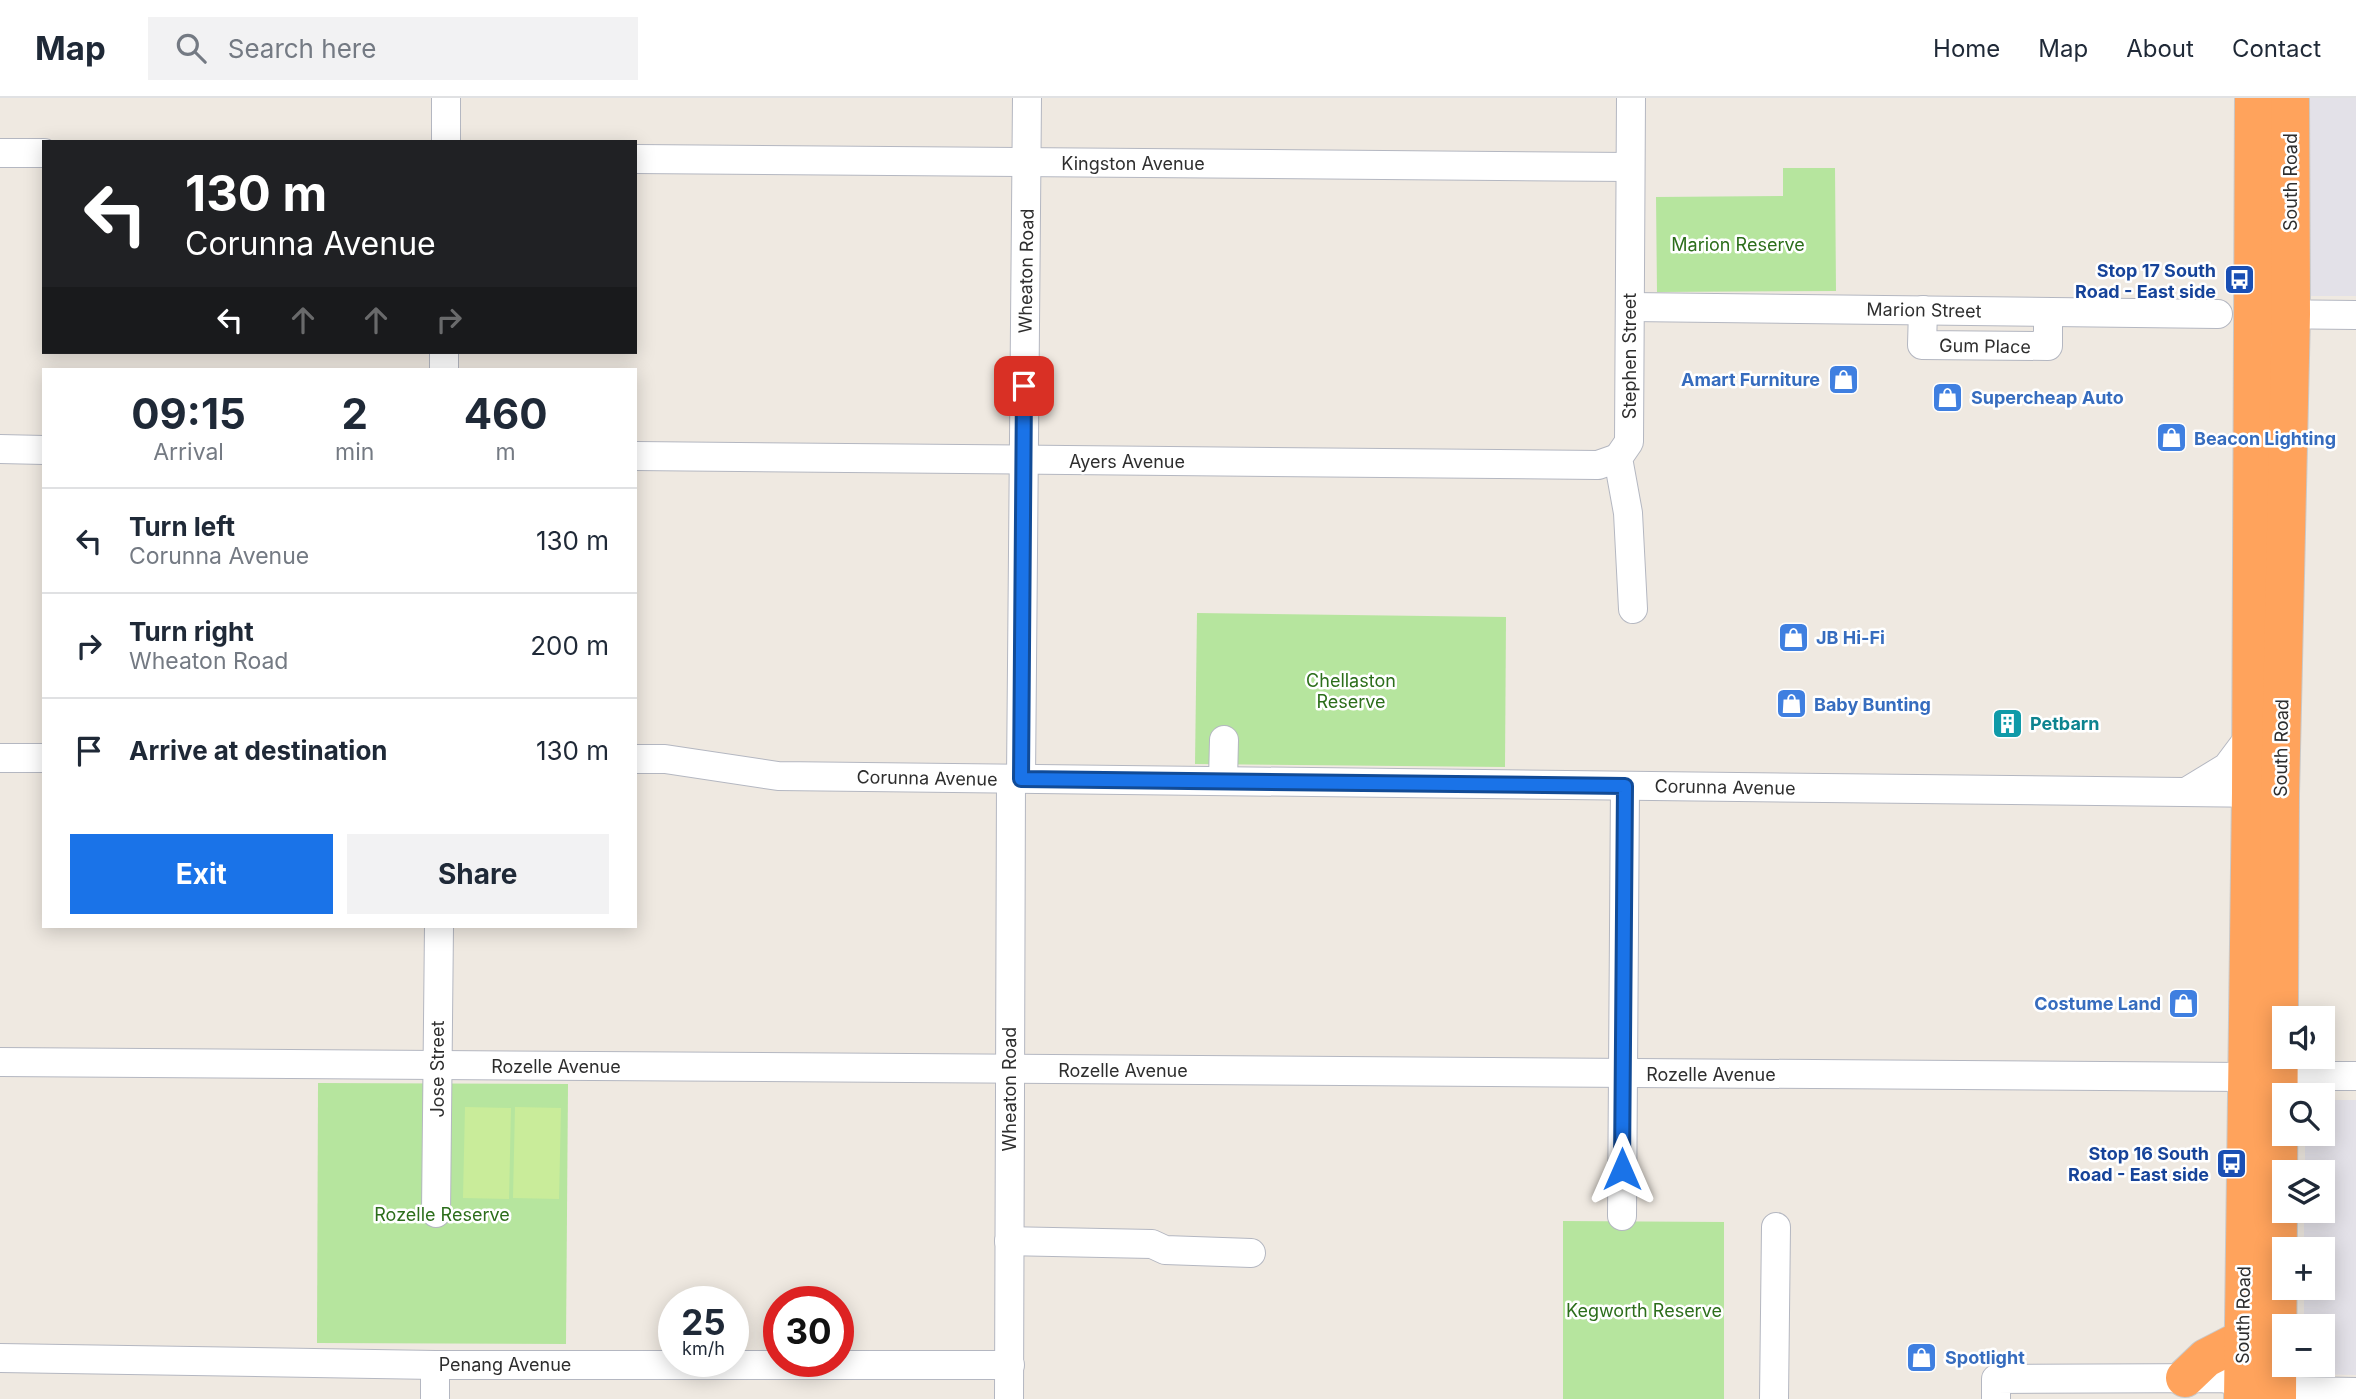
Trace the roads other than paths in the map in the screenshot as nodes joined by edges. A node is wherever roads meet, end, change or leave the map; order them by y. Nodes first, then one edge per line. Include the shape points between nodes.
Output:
1 (446, 98) edge
2 (1027, 98) edge
3 (1631, 98) edge
4 (2253, 98) edge
5 (2290, 98) edge
6 (446, 140) edge
7 (0, 153) edge
8 (42, 153) edge
9 (637, 159) edge
10 (1027, 162) junction
11 (1630, 167) junction
12 (1630, 307) junction
13 (2234, 314) junction
14 (2291, 314) junction
15 (2356, 315) edge
16 (0, 449) edge
17 (42, 450) edge
18 (637, 456) edge
19 (1618, 458) junction
20 (1024, 460) junction
21 (1633, 609) dead end
22 (2251, 735) junction
23 (1224, 740) dead end
24 (0, 758) edge
25 (42, 758) edge
26 (637, 759) edge
27 (1016, 779) junction
28 (1223, 781) junction
29 (1625, 786) junction
30 (2186, 792) junction
31 (2265, 793) junction
32 (439, 928) edge
33 (0, 1062) edge
34 (437, 1065) junction
35 (1009, 1069) junction
36 (1621, 1073) junction
37 (2263, 1076) junction
38 (2356, 1076) edge
39 (436, 1213) dead end
40 (1622, 1216) dead end
41 (1776, 1227) dead end
42 (1009, 1241) junction
43 (1251, 1253) dead end
44 (2243, 1339) junction
45 (0, 1359) edge
46 (1010, 1364) junction
47 (435, 1365) junction
48 (2185, 1378) junction
49 (2033, 1389) edge
50 (2083, 1389) edge
51 (2356, 1392) edge
52 (2260, 1395) edge
53 (435, 1399) edge
54 (1009, 1399) edge
55 (1774, 1399) edge
56 (1996, 1399) edge

1 - 6 street
2 - 10 street, Wheaton Road
3 - 11 street, Stephen Street
4 - 13 highway, South Road
5 - 14 highway, South Road
7 - 8 street
9 - 10 street, Kingston Avenue
10 - 11 street, Kingston Avenue
10 - 20 street, Wheaton Road
11 - 12 street, Stephen Street
12 - 13 street, Marion Street
12 - 19 street, Stephen Street via 1629,442
13 - 14 street, Marion Street
13 - 22 highway, South Road
14 - 15 street, Marion Street
14 - 31 highway, South Road
16 - 17 street
18 - 20 street, Ayers Avenue
19 - 20 street, Ayers Avenue via 1598,465
19 - 21 street, Stephen Street via 1628,513
20 - 27 street, Wheaton Road
22 - 30 street via 2227,767
22 - 31 highway, South Road
23 - 28 street
24 - 25 street
26 - 27 street, Corunna Avenue via 778,776
27 - 28 street, Corunna Avenue
27 - 35 street, Wheaton Road
28 - 29 street, Corunna Avenue
29 - 30 street, Corunna Avenue
29 - 36 street
30 - 31 street, Corunna Avenue
31 - 37 highway, South Road
32 - 34 street, Jose Street
33 - 34 street, Rozelle Avenue
34 - 35 street, Rozelle Avenue
34 - 39 street, Jose Street
35 - 36 street, Rozelle Avenue
35 - 42 street, Wheaton Road
36 - 37 street, Rozelle Avenue
36 - 40 street
37 - 38 street, Rozelle Avenue
37 - 44 highway, South Road
37 - 52 highway, South Road
41 - 55 street
42 - 43 street via 1152,1244 1165,1250
42 - 46 street, Wheaton Road
44 - 48 highway via 2207,1358
44 - 52 highway, South Road
45 - 47 street, Penang Avenue
46 - 47 street, Penang Avenue
46 - 54 street, Wheaton Road
47 - 53 street
48 - 50 street
48 - 52 street via 2229,1379
49 - 50 street
49 - 56 street via 1996,1379
51 - 52 street

